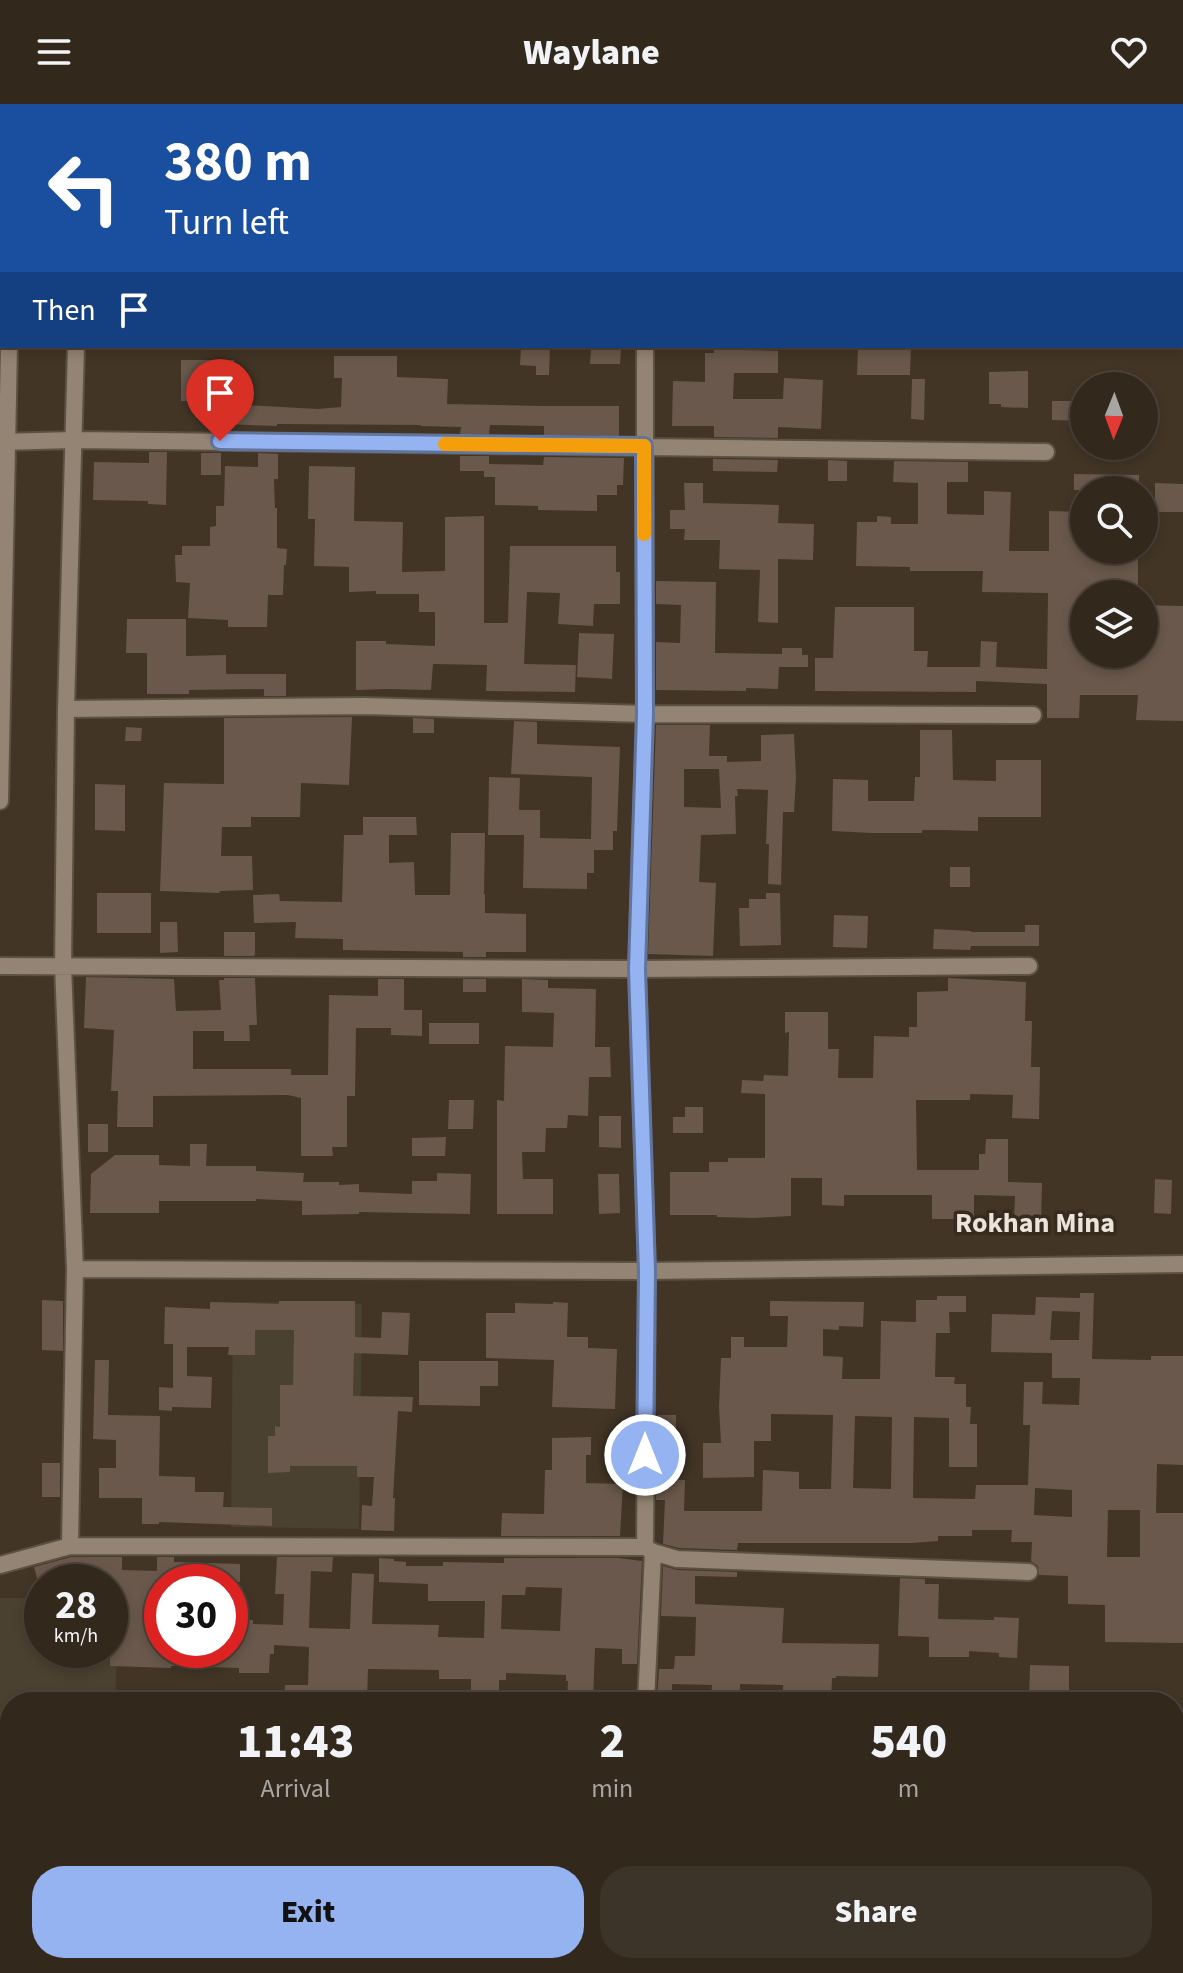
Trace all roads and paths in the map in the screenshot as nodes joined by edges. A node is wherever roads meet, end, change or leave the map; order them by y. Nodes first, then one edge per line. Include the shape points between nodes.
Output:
1 (9, 348) edge
2 (76, 348) edge
3 (645, 348) edge
4 (74, 440) junction
5 (4, 442) edge
6 (644, 446) junction
7 (1046, 452) dead end
8 (2, 709) edge
9 (66, 709) junction
10 (645, 714) junction
11 (1033, 715) dead end
12 (0, 801) edge
13 (0, 966) edge
14 (63, 966) junction
15 (1029, 966) dead end
16 (637, 969) junction
17 (1183, 1264) edge
18 (75, 1269) junction
19 (647, 1271) junction
20 (70, 1546) junction
21 (649, 1549) junction
22 (0, 1565) edge
23 (1029, 1572) dead end
24 (646, 1692) edge

1 - 5 street
2 - 4 street
3 - 6 street
4 - 5 street
4 - 6 street
4 - 9 street
5 - 8 street
6 - 7 street
6 - 10 street
8 - 12 street
9 - 10 street via 365,706
9 - 14 street
10 - 11 street
10 - 16 street
13 - 14 street
14 - 16 street
14 - 18 street
15 - 16 street
16 - 19 street
17 - 19 street
18 - 19 street
18 - 20 street
19 - 21 street
20 - 21 street
20 - 22 street
21 - 23 street via 677,1559
21 - 24 street

